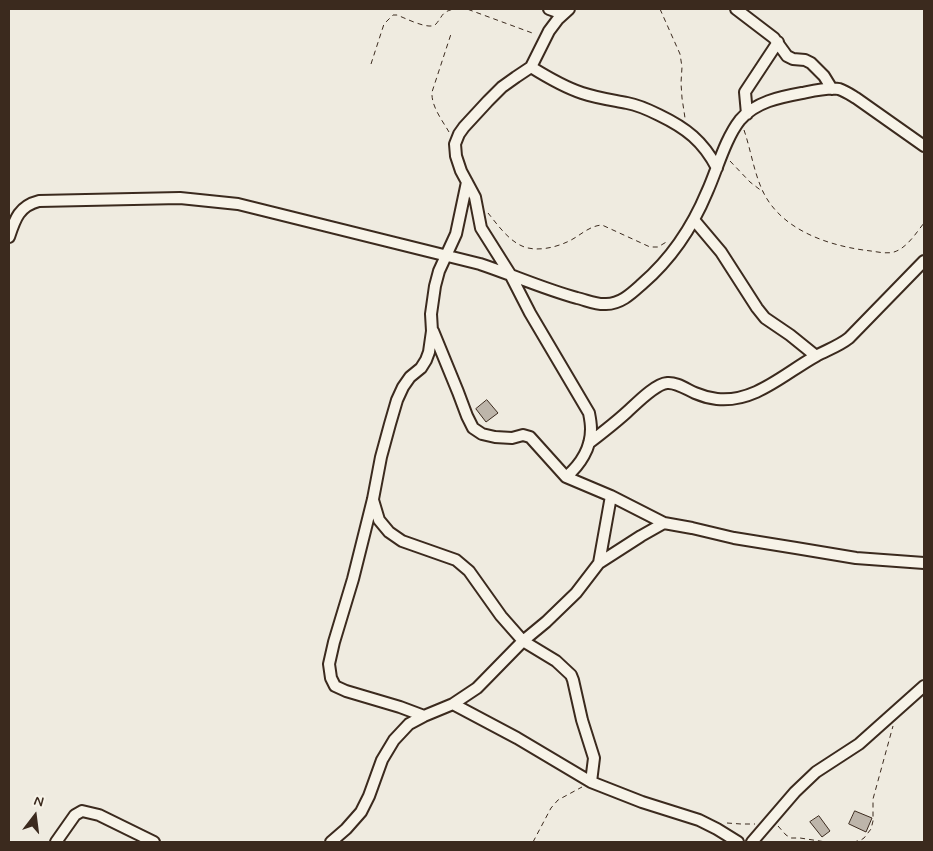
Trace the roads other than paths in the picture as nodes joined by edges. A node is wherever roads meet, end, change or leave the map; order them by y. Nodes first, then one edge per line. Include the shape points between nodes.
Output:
1 (549, 9) edge
2 (736, 9) edge
3 (566, 11) edge
4 (778, 42) junction
5 (531, 67) junction
6 (832, 89) junction
7 (744, 117) junction
8 (924, 146) edge
9 (717, 168) junction
10 (467, 182) junction
11 (694, 220) junction
12 (12, 222) edge
13 (9, 237) edge
14 (445, 256) junction
15 (924, 260) edge
16 (510, 274) junction
17 (432, 331) junction
18 (816, 356) junction
19 (589, 443) junction
20 (566, 477) junction
21 (611, 496) junction
22 (373, 499) junction
23 (664, 523) junction
24 (599, 563) junction
25 (924, 563) edge
26 (523, 641) junction
27 (924, 686) edge
28 (453, 704) junction
29 (424, 716) junction
30 (591, 782) junction
31 (56, 842) edge
32 (154, 842) edge
33 (331, 842) edge
34 (738, 842) edge
35 (752, 842) edge

1 - 3 street
2 - 4 street
3 - 5 street via 545,38
4 - 6 street via 787,56 811,63
4 - 7 street via 745,92
5 - 9 street via 581,93 629,103 688,131
5 - 10 street via 502,87 459,134 455,144 456,156
6 - 7 street via 778,98 761,104
6 - 8 street via 844,91
7 - 9 street via 722,153
9 - 11 street
10 - 14 street via 456,234
10 - 16 street via 475,197 481,228
11 - 16 street via 658,271 620,301 606,305 588,301
11 - 18 street via 721,252 765,318
12 - 13 street
12 - 14 street via 21,210 39,201 180,198 238,204
14 - 16 street
14 - 17 street via 433,299
15 - 18 street via 849,338
16 - 19 street via 589,413
17 - 20 street via 473,428 495,437 530,437
17 - 22 street via 426,360 406,382 397,400
18 - 19 street via 764,389 738,398 708,398 666,382
19 - 20 street via 579,464
20 - 21 street
21 - 23 street
21 - 24 street
22 - 26 street via 380,520 389,532 402,541 456,560 469,570
22 - 29 street via 329,664 332,678 335,686 346,691
23 - 24 street
23 - 25 street via 856,558
24 - 26 street via 576,593
26 - 28 street via 477,688
26 - 30 street via 556,661 573,680 594,758
27 - 35 street via 859,744 816,772
28 - 29 street
28 - 30 street
29 - 33 street via 409,724 394,740 382,760 361,812
30 - 34 street via 699,820
31 - 32 street via 75,815 82,811 99,815

